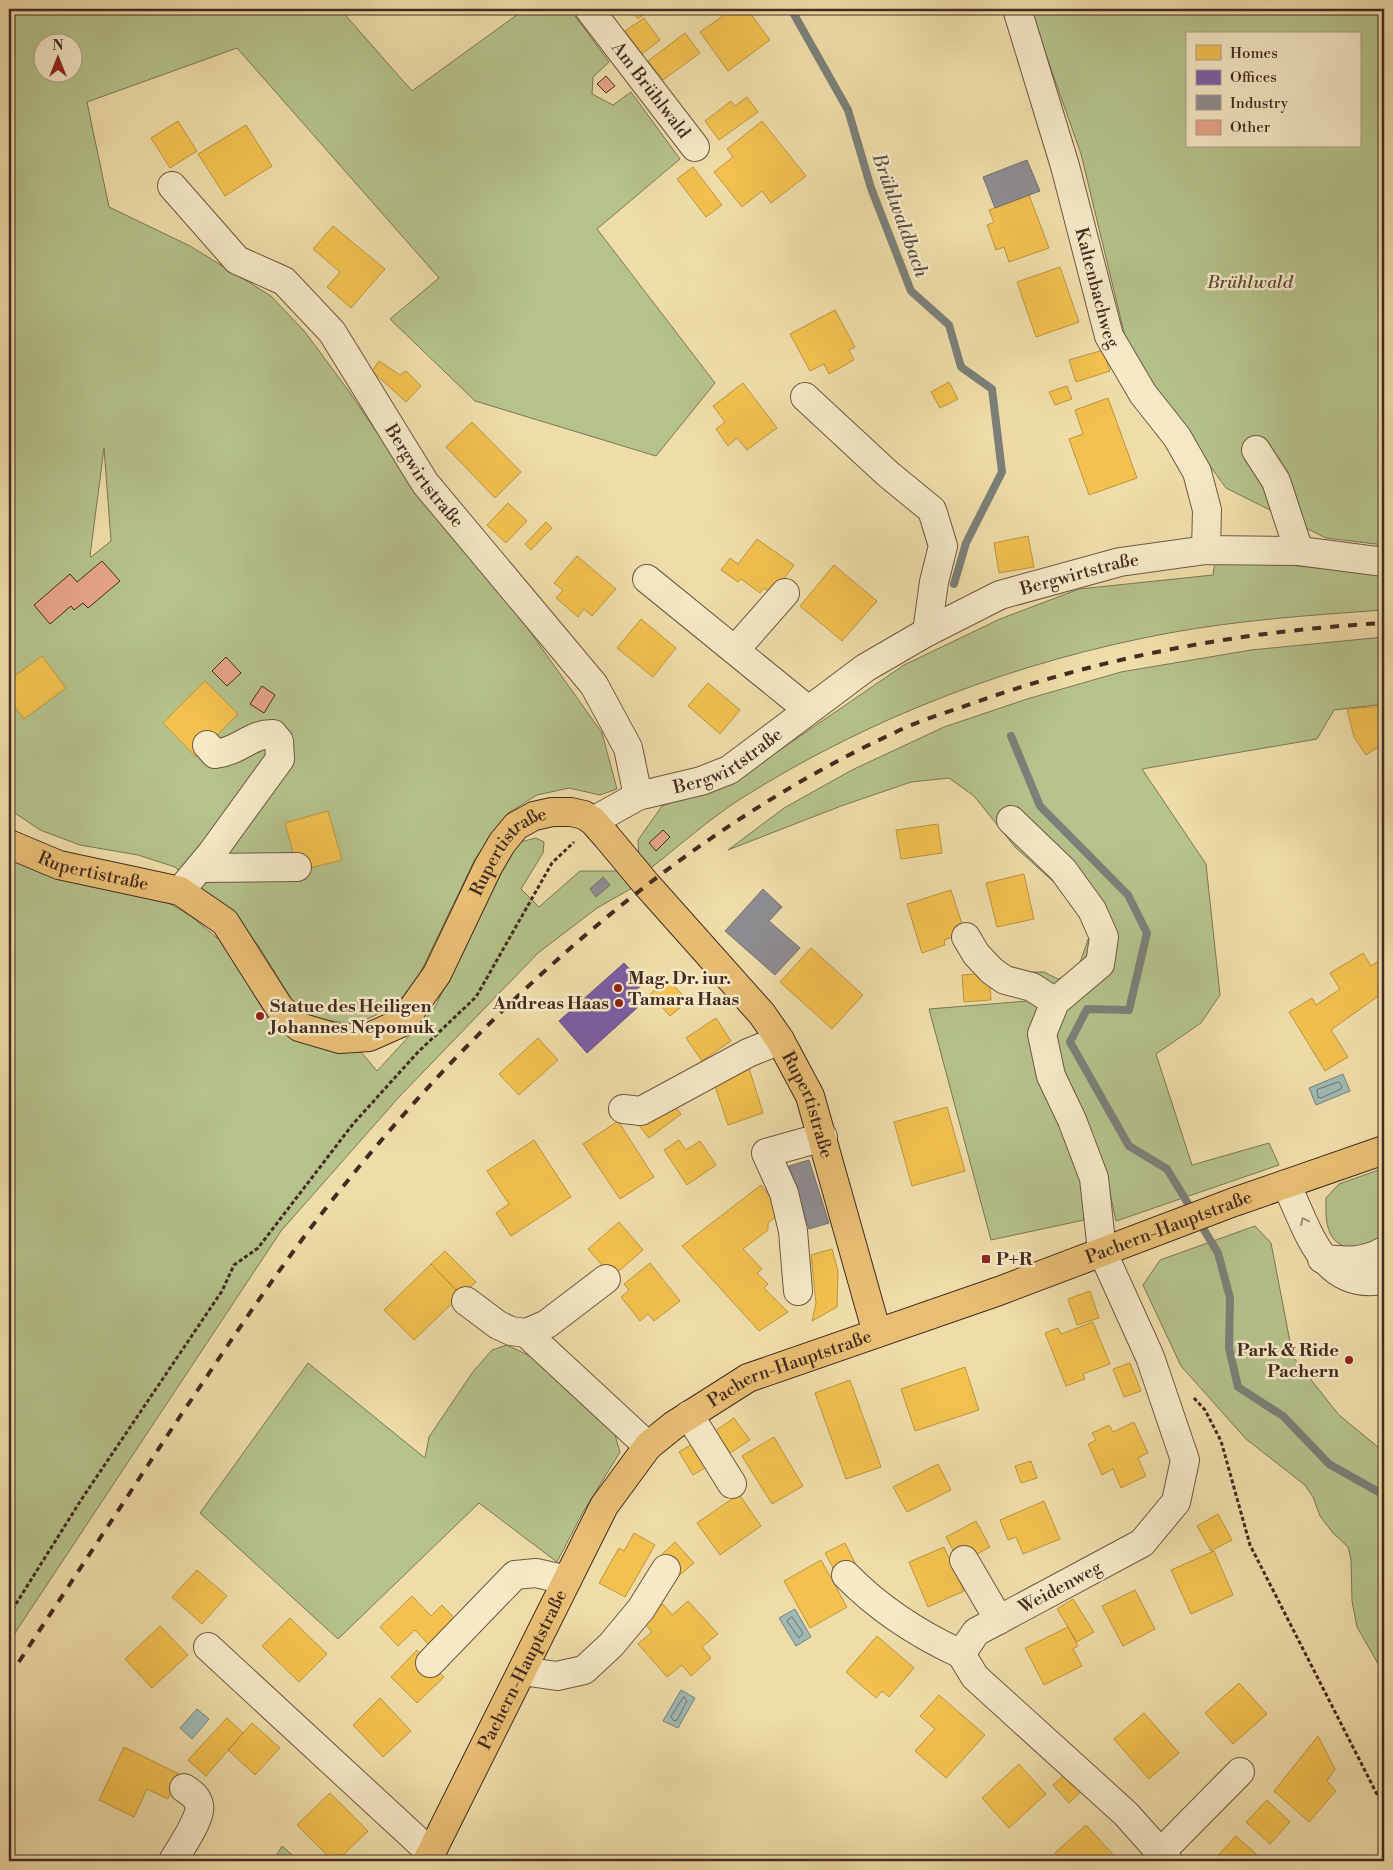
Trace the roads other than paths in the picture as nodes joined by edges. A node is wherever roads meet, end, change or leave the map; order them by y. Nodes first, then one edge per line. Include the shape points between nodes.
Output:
1 (589, 9) edge
2 (1017, 9) edge
3 (695, 147) dead end
4 (172, 186) dead end
5 (805, 397) dead end
6 (1256, 450) dead end
7 (1206, 550) junction
8 (1299, 551) junction
9 (1384, 562) edge
10 (647, 579) dead end
11 (785, 593) dead end
12 (927, 632) junction
13 (736, 650) junction
14 (808, 709) junction
15 (207, 745) dead end
16 (638, 796) junction
17 (1011, 820) dead end
18 (593, 821) junction
19 (9, 844) edge
20 (297, 867) dead end
21 (199, 868) junction
22 (180, 891) junction
23 (966, 937) dead end
24 (1055, 1002) junction
25 (780, 1040) junction
26 (623, 1109) dead end
27 (823, 1137) junction
28 (1384, 1150) edge
29 (1286, 1184) junction
30 (1102, 1251) junction
31 (1384, 1251) edge
32 (1322, 1259) junction
33 (606, 1279) dead end
34 (1384, 1280) edge
35 (798, 1291) dead end
36 (466, 1301) dead end
37 (526, 1333) junction
38 (877, 1333) junction
39 (689, 1415) junction
40 (648, 1446) junction
41 (732, 1484) dead end
42 (964, 1560) dead end
43 (666, 1569) dead end
44 (846, 1576) dead end
45 (567, 1580) junction
46 (999, 1620) junction
47 (208, 1647) dead end
48 (961, 1654) junction
49 (430, 1663) dead end
50 (522, 1671) junction
51 (1240, 1772) dead end
52 (184, 1788) dead end
53 (429, 1857) edge
54 (1164, 1857) edge
55 (173, 1861) edge

1 - 3 street, Am Brühlwald
2 - 7 street, Kaltenbachweg via 1065,166 1109,336 1143,394 1178,437 1197,472 1207,510
4 - 16 street, Bergwirtstraße via 237,260 284,281 332,332 425,482 594,685 628,748
5 - 12 street via 932,510 943,546
6 - 8 street via 1276,481
7 - 8 street, Bergwirtstraße
7 - 12 street, Bergwirtstraße via 1120,562 1000,595
8 - 9 street, Bergwirtstraße
10 - 13 street
11 - 13 street
12 - 14 street, Bergwirtstraße via 865,668
13 - 14 street
14 - 16 street, Bergwirtstraße via 729,770 700,781
15 - 21 street via 215,754 226,753 251,739 266,733 273,734 279,741 280,759
16 - 18 street, Bergwirtstraße
17 - 24 street via 1063,870 1092,910 1104,937 1100,964
18 - 22 main road, Rupertistraße via 571,812 552,812 534,816 516,826 488,867 437,974 403,1022 369,1037 340,1039 299,1028 279,1007 225,922
18 - 25 main road, Rupertistraße via 747,996
19 - 22 main road, Rupertistraße via 59,865
20 - 21 street
21 - 22 street
23 - 24 street via 992,971 1005,980 1032,987
24 - 30 street, Weidenweg via 1042,1034 1051,1076 1094,1178
25 - 26 street via 748,1053 640,1111
25 - 27 main road, Rupertistraße via 810,1096
27 - 35 street via 766,1153 784,1193 793,1231
27 - 38 main road, Rupertistraße
28 - 29 main road, Pachern-Hauptstraße
29 - 30 main road, Pachern-Hauptstraße
32 -> 29 street
30 - 38 main road, Pachern-Hauptstraße
30 - 46 street, Weidenweg via 1150,1357 1185,1460 1176,1502 1142,1543
31 - 32 street via 1371,1259
32 - 34 street via 1343,1276 1361,1282
33 - 37 street via 547,1324
36 - 37 street via 498,1326
37 - 40 street
38 - 39 main road, Pachern-Hauptstraße via 748,1378
39 - 40 main road, Pachern-Hauptstraße
39 - 41 street
40 - 45 main road, Pachern-Hauptstraße via 604,1506
42 - 46 street
43 - 50 street via 642,1609 584,1670 557,1676
44 - 48 street via 869,1598 941,1645
45 - 49 street via 536,1573 515,1576
45 - 50 main road, Pachern-Hauptstraße
46 - 48 street, Weidenweg via 976,1632
47 - 53 street
48 - 54 street via 975,1677 1126,1814
50 - 53 main road, Pachern-Hauptstraße
51 - 54 street
52 - 55 street via 195,1795 200,1806 198,1816

